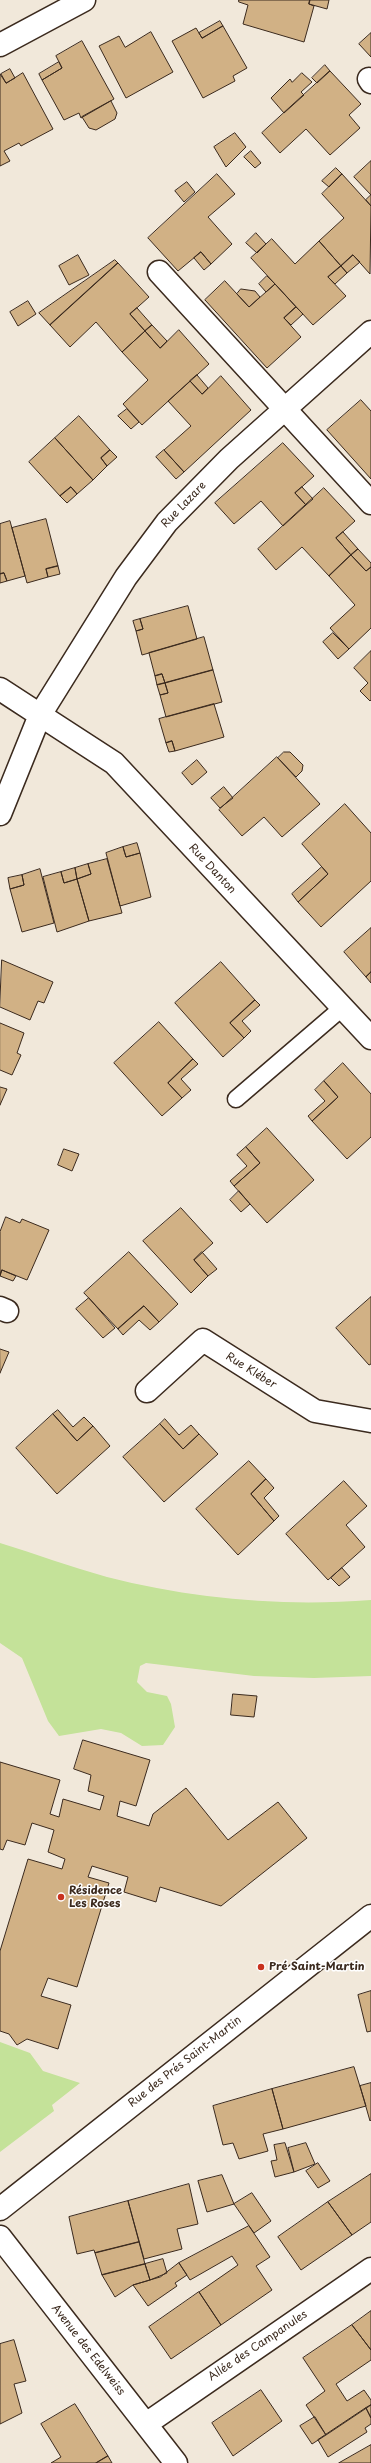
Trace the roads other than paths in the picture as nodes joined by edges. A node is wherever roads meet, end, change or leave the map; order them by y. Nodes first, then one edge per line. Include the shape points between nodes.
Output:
1 (84, 0) edge
2 (0, 45) edge
3 (160, 272) dead end
4 (371, 332) edge
5 (286, 409) junction
6 (371, 503) edge
7 (0, 689) edge
8 (40, 715) junction
9 (0, 814) edge
10 (342, 1008) junction
11 (371, 1038) edge
12 (236, 1100) dead end
13 (147, 1391) dead end
14 (371, 1421) edge
15 (371, 1916) edge
16 (0, 2209) edge
17 (0, 2236) edge
18 (371, 2269) edge
19 (146, 2424) junction
20 (176, 2463) edge

1 - 2 street
3 - 5 street
4 - 5 street, Rue Lazare
5 - 6 street
5 - 8 street, Rue Lazare via 229,459 167,522 126,577
7 - 8 street, Rue Danton
8 - 9 street, Rue Lazare
8 - 10 street, Rue Danton via 114,764
10 - 11 street, Rue Danton
10 - 12 lane
13 - 14 street, Rue Kléber via 203,1340 315,1411
15 - 16 street, Rue des Prés Saint-Martin
17 - 19 street, Avenue des Edelweiss
18 - 19 street, Allée des Campanules
19 - 20 street, Avenue des Edelweiss

